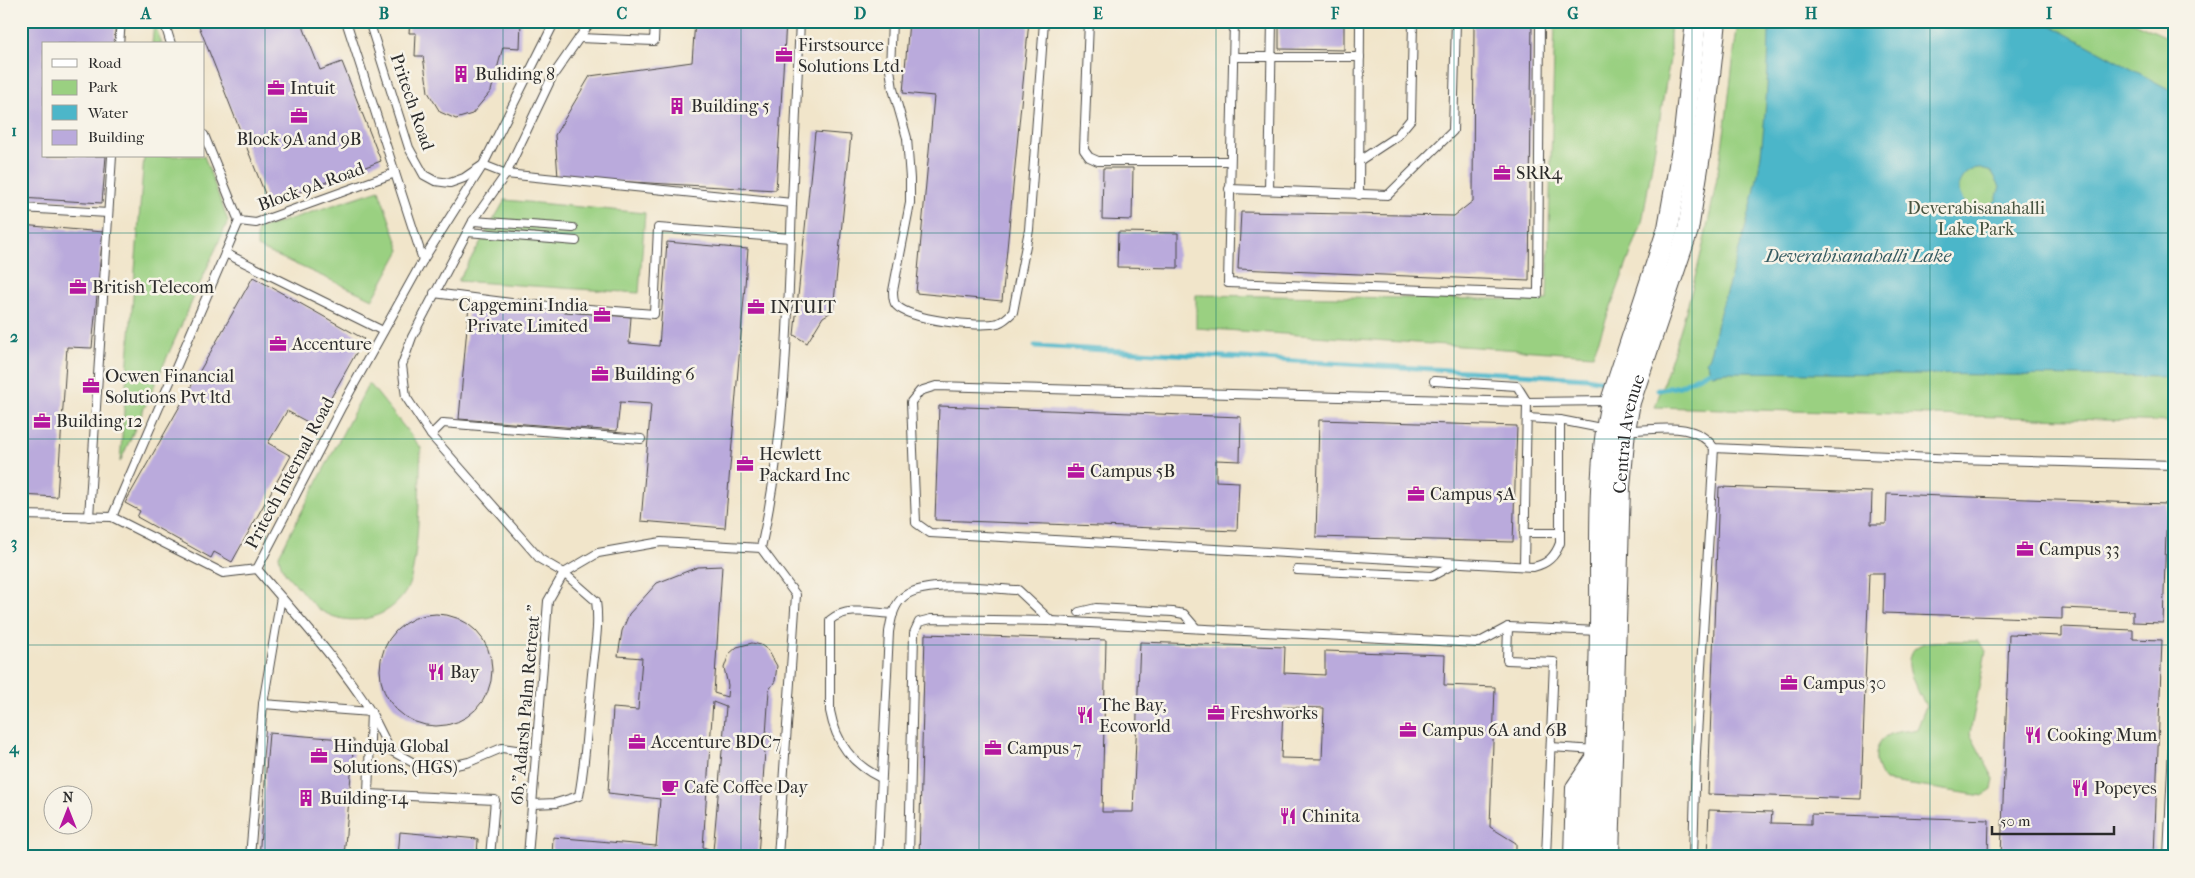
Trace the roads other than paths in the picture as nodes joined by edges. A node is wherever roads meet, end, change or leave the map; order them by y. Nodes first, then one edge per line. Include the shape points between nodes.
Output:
1 (121, 21) edge
2 (164, 21) edge
3 (346, 21) edge
4 (369, 21) edge
5 (555, 21) edge
6 (591, 21) edge
7 (656, 21) edge
8 (800, 21) edge
9 (892, 21) edge
10 (1044, 21) edge
11 (1089, 21) edge
12 (1234, 21) edge
13 (1272, 21) edge
14 (1360, 21) edge
15 (1413, 21) edge
16 (1456, 21) edge
17 (1540, 21) edge
18 (1696, 21) edge
19 (1716, 21) edge
20 (579, 38) junction
21 (120, 42) edge
22 (170, 42) edge
23 (1234, 57) junction
24 (1360, 57) junction
25 (1271, 58) junction
26 (205, 137) edge
27 (112, 158) edge
28 (1229, 161) junction
29 (1359, 161) junction
30 (483, 164) junction
31 (395, 173) junction
32 (506, 174) junction
33 (1229, 189) junction
34 (1269, 190) junction
35 (1359, 195) junction
36 (792, 203) junction
37 (21, 208) edge
38 (108, 214) junction
39 (239, 221) junction
40 (473, 221) junction
41 (573, 228) dead end
42 (467, 232) junction
43 (791, 238) junction
44 (576, 241) dead end
45 (225, 253) junction
46 (423, 260) junction
47 (434, 293) junction
48 (383, 331) junction
49 (1434, 381) dead end
50 (1611, 401) junction
51 (1527, 402) junction
52 (1527, 418) junction
53 (1560, 420) junction
54 (1615, 430) junction
55 (431, 435) junction
56 (641, 439) dead end
57 (1714, 448) junction
58 (2174, 465) edge
59 (21, 516) edge
60 (89, 517) junction
61 (112, 517) junction
62 (1524, 533) junction
63 (1560, 533) junction
64 (761, 548) junction
65 (1455, 564) junction
66 (1524, 566) junction
67 (257, 569) junction
68 (1297, 570) dead end
69 (564, 573) junction
70 (281, 597) junction
71 (1079, 612) dead end
72 (893, 614) junction
73 (1051, 621) junction
74 (1196, 628) junction
75 (1508, 628) junction
76 (1600, 631) junction
77 (263, 704) junction
78 (371, 712) junction
79 (2174, 723) edge
80 (1551, 747) junction
81 (537, 753) junction
82 (1596, 755) junction
83 (881, 778) junction
84 (2172, 791) edge
85 (532, 804) junction
86 (250, 857) edge
87 (490, 857) edge
88 (528, 857) edge
89 (778, 857) edge
90 (878, 857) edge
91 (909, 857) edge
92 (1546, 857) edge
93 (1574, 857) edge
94 (1592, 857) edge
95 (1609, 857) edge
96 (1693, 857) edge
97 (2168, 857) edge

1 - 21 lane
2 - 22 lane
3 - 31 lane
4 - 30 lane, Pritech Road via 409,148 424,175 450,183 464,178
5 - 30 lane, Pritech Road
6 - 20 lane
7 - 20 lane via 654,41
8 - 36 lane
9 - 10 lane via 890,69 907,138 910,179 910,203 893,291 894,301 896,306 917,316 993,324 1013,312 1029,230
11 - 28 lane via 1084,150 1089,157 1098,161
12 - 23 lane
13 - 25 lane
14 - 24 lane
15 - 29 lane via 1411,119 1397,136
16 - 35 lane via 1453,131 1388,195
17 - 33 lane via 1538,294 1228,283
18 - 50 street, Central Avenue via 1683,143 1668,228
19 - 54 street, Central Avenue via 1703,137 1688,230 1630,402
20 - 32 lane via 552,77
23 - 25 lane
23 - 28 lane
24 - 25 lane
24 - 29 lane
25 - 34 lane
26 - 39 lane, Block 9A Road
27 - 38 lane
28 - 33 lane
29 - 35 lane
30 - 32 lane
30 - 46 lane, Pritech Internal Road
31 - 39 lane, Block 9A Road via 256,223
31 - 46 lane
32 - 36 lane
32 - 40 lane
33 - 34 lane
34 - 35 lane
36 - 43 lane
37 - 38 lane
38 - 60 lane
39 - 45 lane
40 - 41 lane
40 - 42 lane
42 - 44 lane
42 - 47 lane
43 - 47 lane via 658,228 654,314 511,303
43 - 64 lane via 786,361 770,510
45 - 48 lane
45 - 61 lane
46 - 48 lane, Pritech Internal Road
47 - 55 lane via 402,365 406,397
48 - 67 lane, Pritech Internal Road
49 - 51 lane via 1517,386
50 - 51 lane
50 - 54 street, Central Avenue
51 - 52 lane
51 - 65 lane via 936,386 920,391 911,402 916,523 930,533
52 - 53 lane
52 - 62 lane
53 - 54 lane
53 - 63 lane
54 - 57 lane via 1681,428 1705,437
54 - 76 street, Central Avenue via 1601,488
54 - 95 street, Central Avenue via 1620,493
55 - 56 lane via 443,423
55 - 69 lane via 540,559
57 - 58 lane via 1956,460
57 - 96 lane
59 - 60 lane, Pritech Internal Road
60 - 61 lane, Pritech Internal Road
61 - 67 lane, Pritech Internal Road via 223,573
62 - 63 lane
62 - 66 lane
63 - 66 lane via 1557,550 1548,561 1533,567
64 - 69 lane, 6b,"Adarsh Palm Retreat " via 661,542 598,553
64 - 89 lane via 796,595
65 - 66 lane
65 - 68 lane via 1432,576
67 - 70 lane
69 - 81 lane, 6b,"Adarsh Palm Retreat " via 548,601
69 - 85 lane via 596,601 599,620 585,764 579,796 556,803
70 - 77 lane
70 - 78 lane via 354,686
71 - 74 lane via 1096,608 1173,612 1184,614
72 - 73 lane via 902,597 932,587 1018,590
72 - 83 lane via 889,632
72 - 83 lane via 843,612 830,620 830,711 833,724 851,757
73 - 74 lane
73 - 91 lane via 931,619 919,622 914,633
74 - 75 lane via 1478,643
75 - 76 lane
75 - 80 lane via 1507,660 1554,662
76 - 82 street, Central Avenue
77 - 78 lane
77 - 86 lane
78 - 81 lane via 390,750 421,767 447,767 469,762 502,748
78 - 87 lane via 368,794 495,800
79 - 84 lane
80 - 82 lane
80 - 92 lane
81 - 85 lane, 6b,"Adarsh Palm Retreat "
82 - 93 street via 1576,788
82 - 94 street, Central Avenue
83 - 90 lane
84 - 97 lane
85 - 88 lane, 6b,"Adarsh Palm Retreat "

